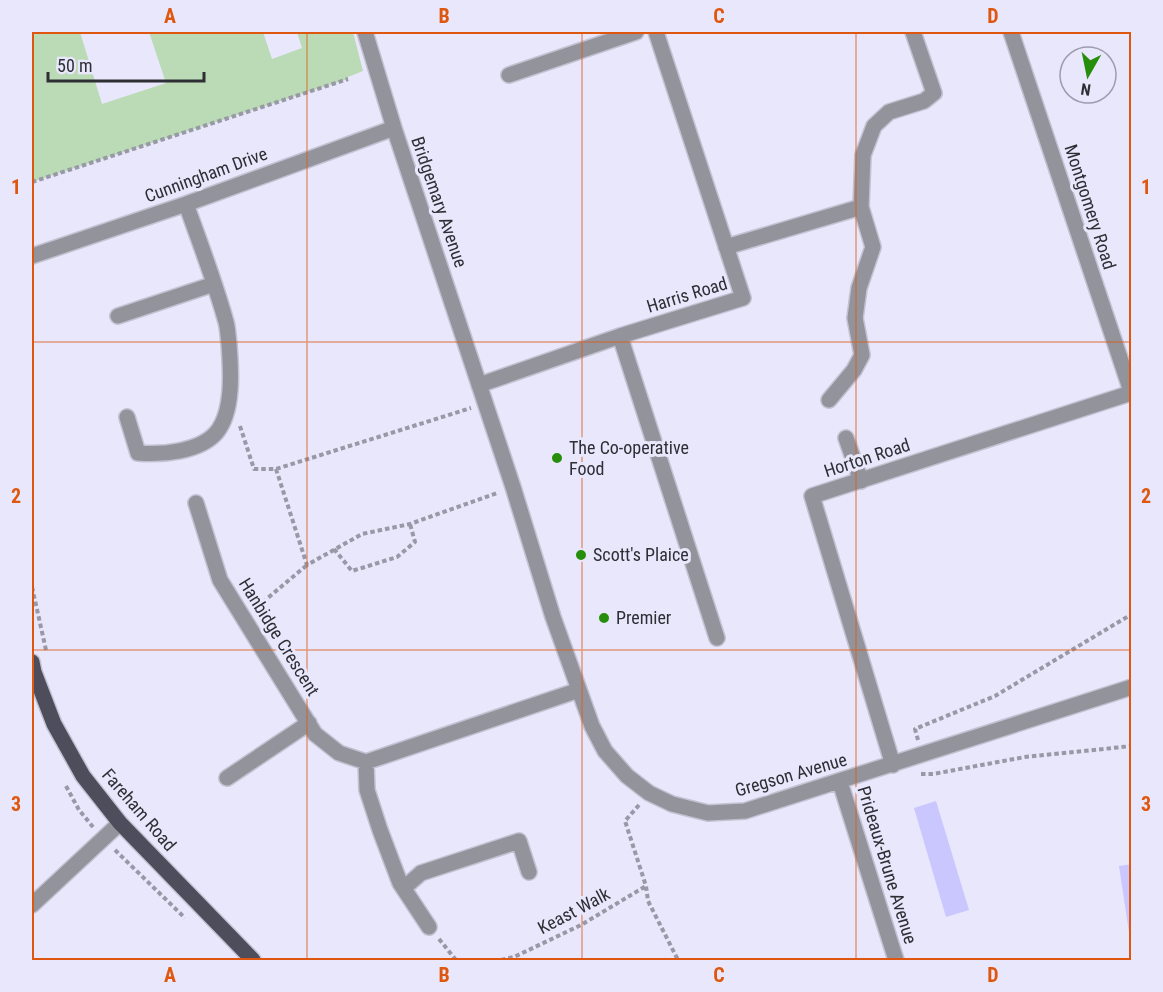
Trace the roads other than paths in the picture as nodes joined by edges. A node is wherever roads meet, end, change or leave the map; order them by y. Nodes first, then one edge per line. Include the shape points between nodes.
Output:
1 (365, 32) edge
2 (636, 32) edge
3 (656, 32) edge
4 (913, 32) edge
5 (1011, 32) edge
6 (509, 75) dead end
7 (394, 128) junction
8 (186, 204) junction
9 (854, 209) junction
10 (726, 247) junction
11 (32, 256) edge
12 (214, 284) junction
13 (118, 316) dead end
14 (620, 336) junction
15 (479, 385) junction
16 (1131, 394) edge
17 (829, 400) dead end
18 (127, 417) dead end
19 (846, 438) dead end
20 (861, 481) junction
21 (196, 503) dead end
22 (717, 638) dead end
23 (32, 662) edge
24 (1131, 687) edge
25 (579, 690) junction
26 (309, 723) junction
27 (366, 762) junction
28 (893, 765) junction
29 (227, 778) dead end
30 (840, 782) junction
31 (120, 823) junction
32 (529, 872) dead end
33 (404, 888) junction
34 (32, 905) edge
35 (429, 927) road end
36 (253, 960) edge
37 (896, 960) edge

1 - 7 street, Bridgemary Avenue
2 - 6 street
3 - 10 street, Harris Road
4 - 9 street via 934,93 924,101 889,112 874,126 863,155
5 - 16 street, Montgomery Road
7 - 8 street, Cunningham Drive
7 - 15 street, Bridgemary Avenue
8 - 11 street, Cunningham Drive
8 - 12 street
9 - 10 street
9 - 17 street via 873,247 859,288 855,318 862,355
10 - 14 street, Harris Road via 743,298
12 - 13 street
12 - 18 street via 227,324 231,366 230,397 217,432 190,448 159,455 138,453
14 - 15 street, Harris Road
14 - 22 street
15 - 25 street, Gregson Avenue
16 - 20 street, Horton Road
19 - 20 street
20 - 28 street, Horton Road via 812,496
21 - 26 street, Hanbidge Crescent via 220,580
23 - 31 main road, Fareham Road via 60,735 83,776
24 - 28 street, Gregson Avenue
25 - 27 street
25 - 30 street, Gregson Avenue via 605,751 627,776 672,804 708,813 745,812
26 - 27 street, Hanbidge Crescent via 315,734 339,753
26 - 29 street
27 - 33 street via 367,790
28 - 30 street, Gregson Avenue
30 - 37 street, Prideaux-Brune Avenue
31 - 34 street
31 - 36 main road, Fareham Road
32 - 33 street via 519,841 421,873
33 - 35 street

